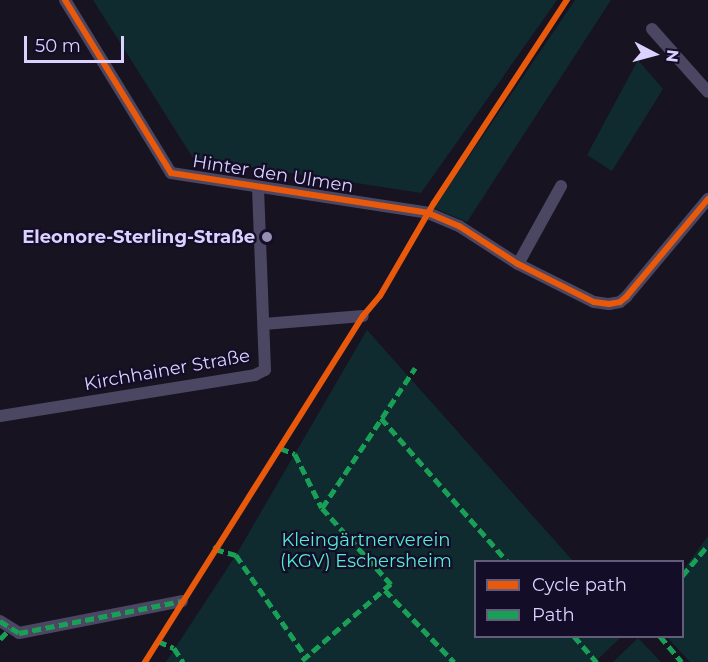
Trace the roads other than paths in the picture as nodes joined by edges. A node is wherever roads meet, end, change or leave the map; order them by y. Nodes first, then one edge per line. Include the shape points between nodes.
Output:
1 (65, 0) edge
2 (652, 29) dead end
3 (708, 92) edge
4 (561, 186) dead end
5 (258, 187) junction
6 (708, 199) edge
7 (518, 264) junction
8 (363, 316) dead end
9 (264, 324) junction
10 (0, 416) edge
11 (182, 601) dead end
12 (5, 625) edge
13 (0, 639) edge

1 - 5 street, Hinter den Ulmen via 171,173
2 - 3 street
4 - 7 street
5 - 7 street, Hinter den Ulmen via 428,213 459,226
5 - 9 street, Kirchhainer Straße
6 - 7 street via 620,302 594,302
8 - 9 street
9 - 10 street, Kirchhainer Straße via 265,370 255,375
11 - 12 street via 19,633
12 - 13 street

